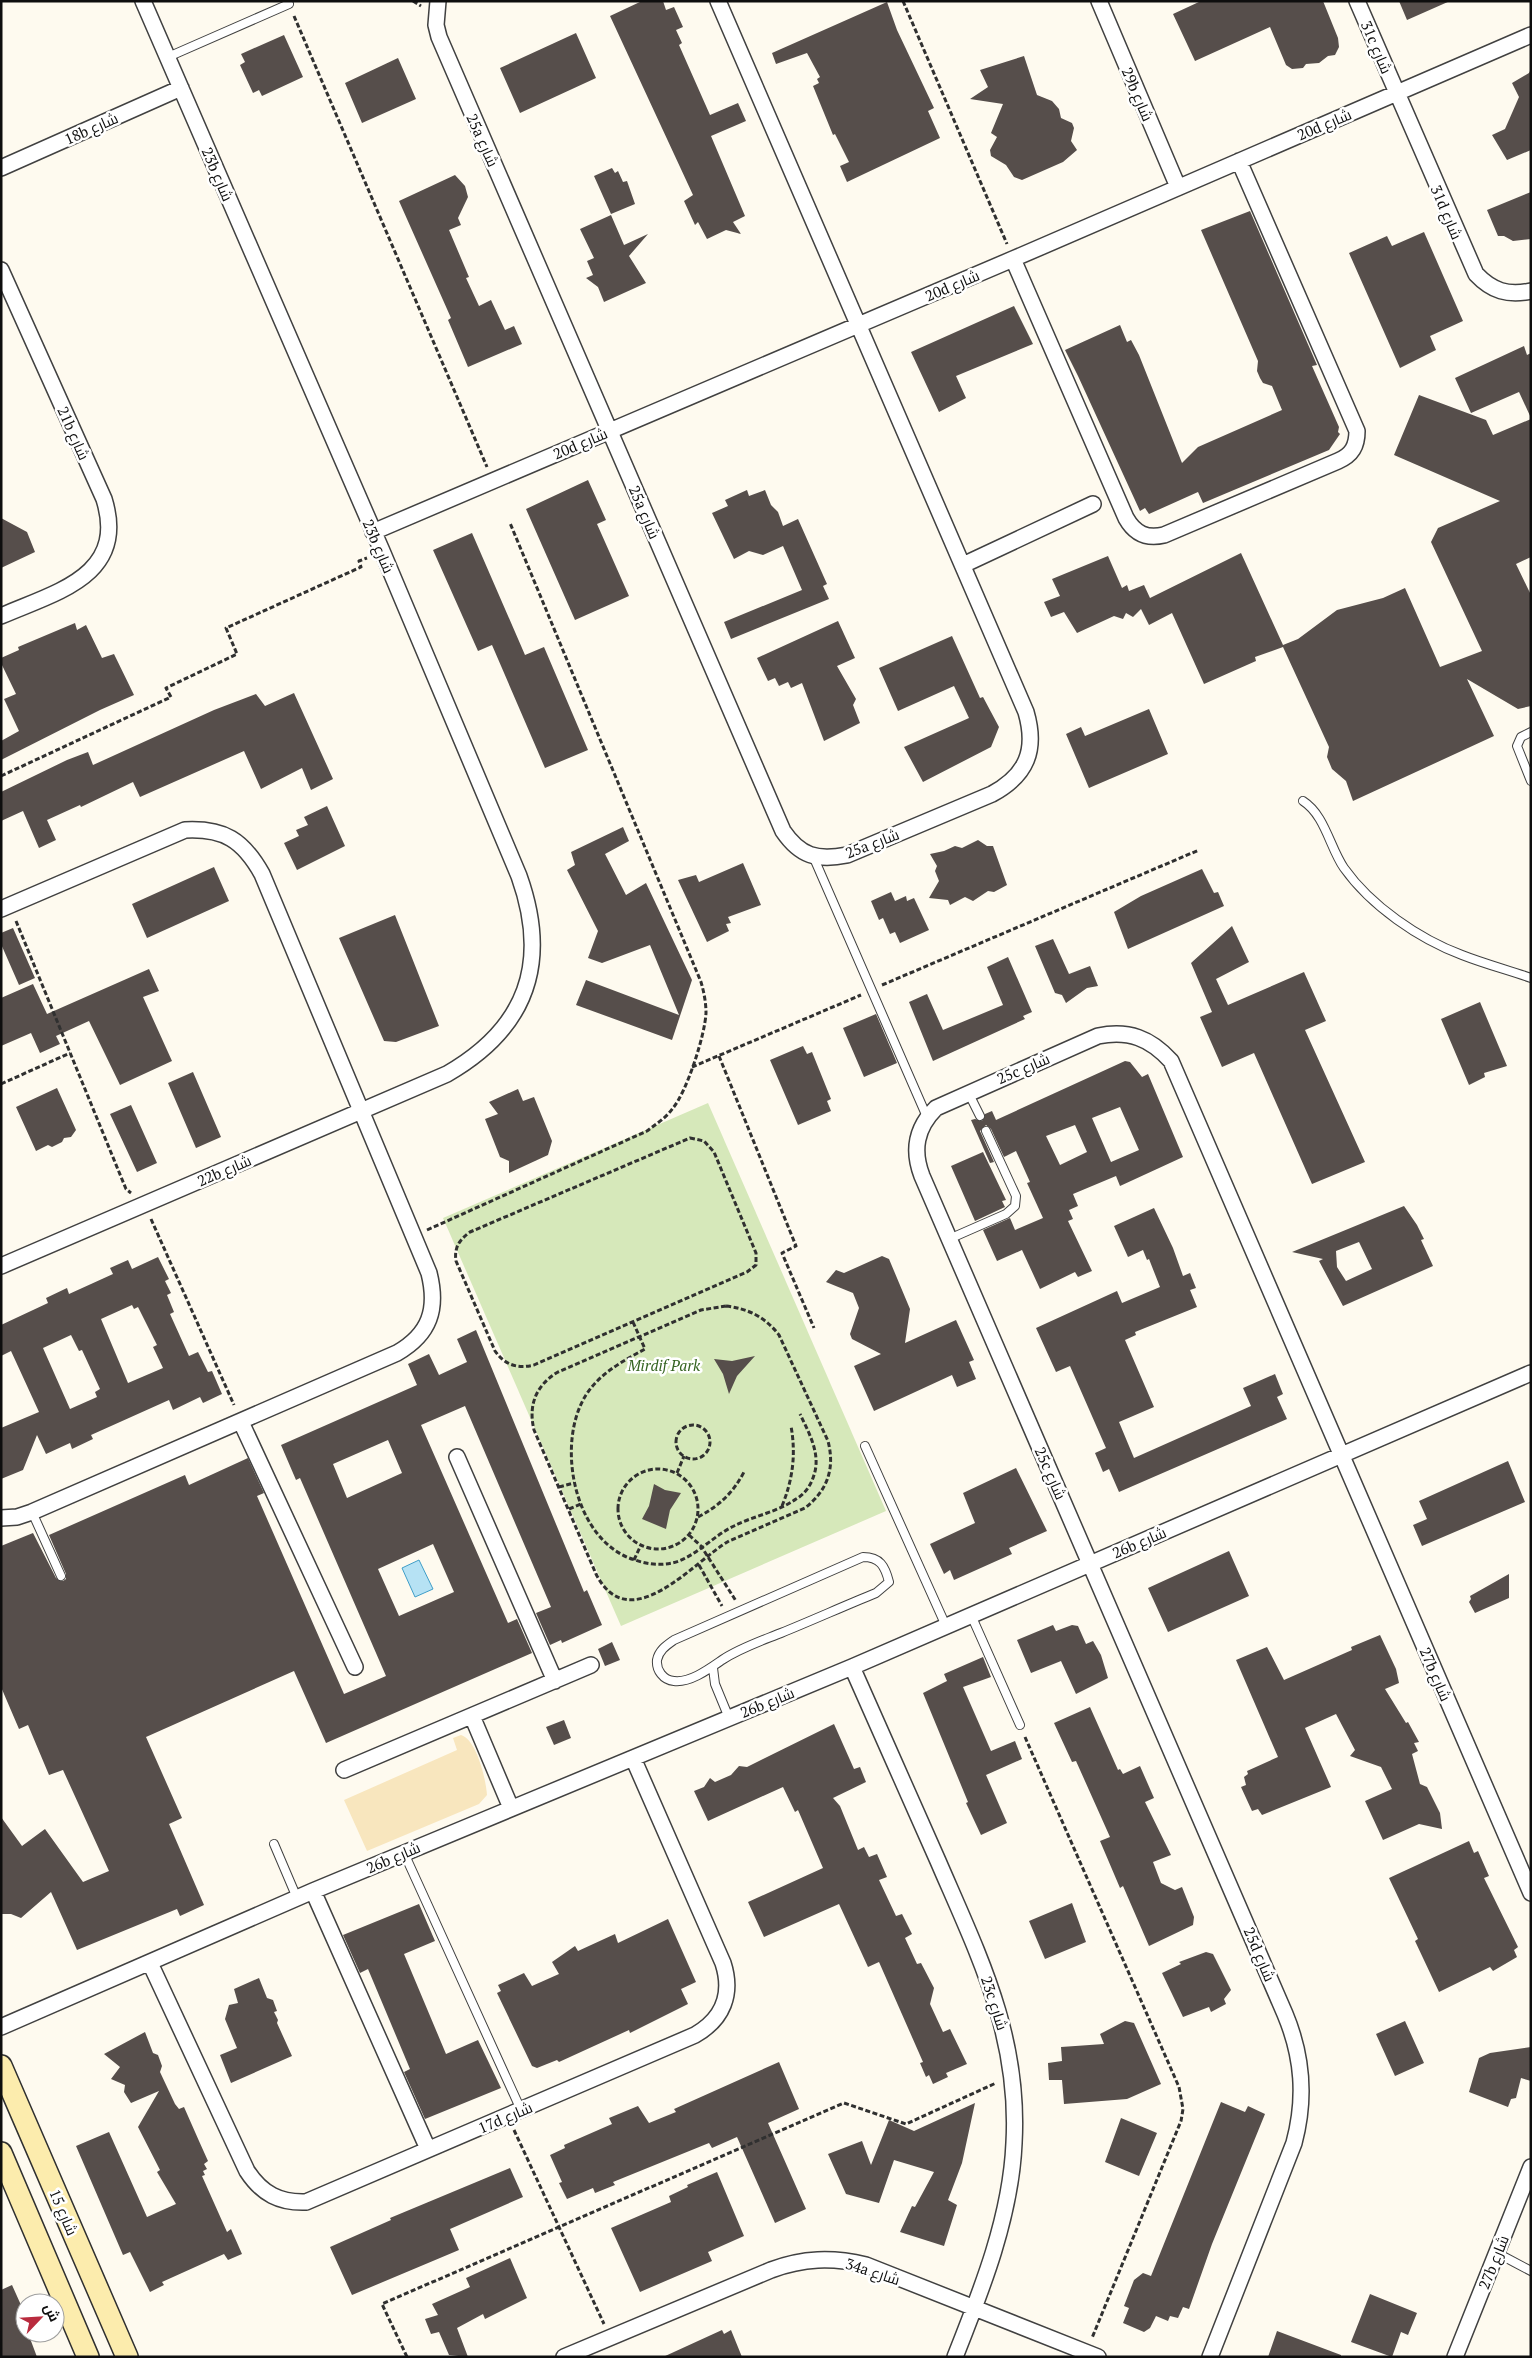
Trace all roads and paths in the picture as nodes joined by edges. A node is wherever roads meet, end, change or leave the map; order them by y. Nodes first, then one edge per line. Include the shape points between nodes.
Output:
1 (143, 1) edge
2 (438, 1) edge
3 (718, 1) edge
4 (903, 1) edge
5 (1099, 1) edge
6 (1357, 1) edge
7 (289, 4) joint
8 (1531, 35) edge
9 (168, 57) junction
10 (181, 88) junction
11 (1396, 93) junction
12 (1239, 161) junction
13 (1, 168) edge
14 (1178, 187) junction
15 (1013, 259) junction
16 (1, 270) edge
17 (1531, 291) edge
18 (859, 324) junction
19 (610, 430) junction
20 (492, 481) junction
21 (1093, 504) dead end
22 (510, 523) dead end
23 (373, 532) junction
24 (382, 551) junction
25 (962, 565) junction
26 (1, 616) edge
27 (1531, 732) edge
28 (1, 776) edge
29 (1531, 781) edge
30 (1303, 801) dead end
31 (1199, 850) dead end
32 (813, 856) junction
33 (5, 907) edge
34 (1531, 978) edge
35 (872, 990) junction
36 (70, 1053) junction
37 (719, 1056) junction
38 (691, 1068) junction
39 (447, 1074) joint
40 (1, 1084) edge
41 (968, 1092) junction
42 (360, 1112) junction
43 (980, 1116) dead end
44 (927, 1117) junction
45 (986, 1131) dead end
46 (144, 1205) junction
47 (413, 1236) junction
48 (949, 1238) junction
49 (1, 1266) edge
50 (633, 1322) junction
51 (814, 1328) dead end
52 (639, 1335) junction
53 (1531, 1372) edge
54 (800, 1414) dead end
55 (241, 1422) junction
56 (791, 1426) dead end
57 (865, 1446) dead end
58 (1341, 1455) junction
59 (684, 1456) junction
60 (457, 1457) dead end
61 (744, 1472) dead end
62 (677, 1473) junction
63 (574, 1483) junction
64 (559, 1488) junction
65 (581, 1504) junction
66 (782, 1507) junction
67 (569, 1509) junction
68 (32, 1512) junction
69 (698, 1517) junction
70 (1, 1518) edge
71 (689, 1535) junction
72 (641, 1546) junction
73 (701, 1546) junction
74 (707, 1557) junction
75 (634, 1560) junction
76 (1090, 1562) junction
77 (699, 1565) junction
78 (60, 1576) dead end
79 (741, 1610) junction
80 (727, 1615) junction
81 (971, 1615) junction
82 (946, 1626) junction
83 (591, 1665) dead end
84 (354, 1667) dead end
85 (852, 1667) junction
86 (713, 1668) junction
87 (555, 1681) junction
88 (472, 1716) junction
89 (729, 1718) junction
90 (1020, 1725) joint
91 (633, 1758) junction
92 (344, 1770) dead end
93 (511, 1808) junction
94 (274, 1844) dead end
95 (404, 1852) junction
96 (313, 1891) junction
97 (1531, 1893) edge
98 (297, 1898) junction
99 (150, 1963) junction
100 (1, 2028) edge
101 (1, 2066) edge
102 (1012, 2076) junction
103 (514, 2113) junction
104 (428, 2149) junction
105 (1, 2153) edge
106 (1531, 2167) edge
107 (559, 2227) junction
108 (1496, 2253) junction
109 (1531, 2271) edge
110 (57, 2287) junction
111 (974, 2307) junction
112 (610, 2337) junction
113 (582, 2353) edge
114 (1092, 2355) edge
115 (88, 2357) edge
116 (96, 2357) edge
117 (127, 2357) edge
118 (407, 2357) edge
119 (564, 2357) edge
120 (954, 2357) edge
121 (1210, 2357) edge
122 (1456, 2357) edge

1 - 9 street, 23b شارع
2 - 19 street, 25a شارع via 436,25 439,37
3 - 18 street, 25a شارع
4 - 15 path
5 - 14 street, 29b شارع
6 - 11 street, 31c شارع
7 - 9 lane
7 - 20 path
8 - 11 street, 20d شارع
9 - 10 street, 23b شارع
10 - 13 street, 18b شارع
10 - 23 street, 23b شارع
11 - 12 street, 20d شارع
11 - 17 street, 31d شارع via 1476,274 1484,283 1508,294
12 - 14 street, 20d شارع
12 - 15 street via 1357,431 1354,450 1338,461 1164,535 1146,536 1138,532 1126,518
14 - 15 street, 20d شارع
15 - 18 street, 20d شارع
16 - 26 street, 21b شارع via 108,514 110,529 102,558 82,579
18 - 19 street, 20d شارع
18 - 25 street, 25a شارع
19 - 20 street, 20d شارع
19 - 32 street, 25a شارع via 783,831 790,842
20 - 23 street, 20d شارع
21 - 25 street
22 - 38 path via 701,982 705,1027
23 - 24 street, 23b شارع
24 - 28 path via 359,561 361,567 226,628 237,654 166,688 171,697
24 - 39 street, 23b شارع via 519,876 529,904 533,932 532,962 525,990 512,1017 487,1047
25 - 32 street, 25a شارع via 1026,712 1031,728 1027,760 1019,775 992,794 846,854 830,858
27 - 29 lane via 1522,737 1517,746
30 - 34 lane via 1316,813 1345,869 1378,903 1432,941 1462,955
31 - 35 path
32 - 35 lane
33 - 36 path
33 - 42 street via 185,830 204,829 239,843 262,874
35 - 37 path
35 - 44 lane
36 - 40 path
36 - 46 path via 126,1189
37 - 38 path
37 - 51 path via 796,1246 782,1253
38 - 47 path via 682,1096 673,1109 647,1131
39 - 42 street, 22b شارع
41 - 43 lane
41 - 44 street, 25c شارع via 946,1102
41 - 58 street, 25c شارع via 1098,1036 1131,1034 1160,1049 1178,1076
42 - 46 street, 22b شارع
42 - 47 street
44 - 48 street, 25c شارع via 919,1130 916,1162
45 - 48 lane via 1016,1196 1016,1206 1006,1214
46 - 49 street, 22b شارع
46 - 55 path
47 - 55 street via 433,1288 433,1304 422,1333 397,1353
48 - 76 street, 25c شارع
50 - 50 path via 534,1365 516,1367 507,1364 494,1351 456,1261 456,1247 470,1232 683,1140 704,1141 714,1152 756,1253 756,1265 747,1272
50 - 52 path
52 - 63 path via 646,1349 605,1374 594,1384 580,1406 572,1430
52 - 64 path via 548,1377 535,1394 531,1412 534,1430
52 - 74 path via 713,1307 738,1307 762,1317 779,1335 828,1441 830,1472 816,1500 794,1514 729,1541
53 - 58 street, 26b شارع
54 - 66 path via 815,1448 816,1467 805,1492
55 - 68 street
55 - 84 street
56 - 66 path via 794,1464
57 - 82 lane
58 - 76 street, 26b شارع
58 - 97 street, 27b شارع
59 - 59 path via 697,1459 707,1451 710,1438 702,1428 689,1425 678,1433 676,1446
59 - 62 path
60 - 87 street
61 - 69 path via 722,1503
62 - 69 path via 692,1487
62 - 72 path via 667,1469 646,1470 628,1481 622,1490 618,1500 620,1522 632,1540
63 - 64 path
63 - 65 path
64 - 67 path
65 - 67 path
65 - 75 path via 600,1536
66 - 73 path via 733,1526
67 - 77 path via 600,1581 619,1597 636,1600 652,1596
68 - 70 street
68 - 78 lane
69 - 71 path
71 - 72 path via 671,1547
71 - 73 path
72 - 75 path
73 - 74 path
73 - 75 path via 681,1560 667,1564
74 - 77 path
74 - 79 path
76 - 81 street, 26b شارع
76 - 121 street, 25d شارع via 1286,2014 1299,2056 1302,2100 1296,2136
77 - 80 path
79 - 80 lane
79 - 86 lane via 862,1557 872,1557 881,1562 889,1582 876,1593 743,1649
80 - 86 lane via 674,1640 660,1653 657,1661 658,1671 665,1679 675,1682
81 - 82 street, 26b شارع
81 - 90 lane
82 - 85 street, 26b شارع
83 - 87 street
85 - 89 street, 26b شارع
85 - 102 street, 23c شارع via 984,1968 1006,2036
86 - 89 lane
87 - 88 street
88 - 92 street
88 - 93 street
89 - 91 street, 26b شارع
90 - 114 path via 1182,2098 1179,2126
91 - 93 street, 26b شارع
91 - 103 street, 17d شارع via 723,1963 728,1991 724,2005 717,2018 695,2035
93 - 95 street, 26b شارع
94 - 98 lane
95 - 96 street, 26b شارع
95 - 103 lane
96 - 98 street, 26b شارع
96 - 104 street
98 - 99 street, 26b شارع
99 - 100 street, 26b شارع
99 - 104 street, 17d شارع via 247,2172 265,2193 292,2202 306,2202
101 - 117 street, شارع 15
102 - 107 path via 906,2124 844,2103
102 - 111 street, 23c شارع via 1014,2143 1011,2179 1004,2214
103 - 104 street, 17d شارع
103 - 107 path
105 - 110 street
106 - 108 street, 27b شارع
107 - 112 path
107 - 118 path via 382,2304
108 - 109 lane
108 - 122 street, 27b شارع
110 - 115 street
110 - 116 street via 68,2298
111 - 112 street, 34a شارع via 866,2265 827,2259 808,2260 771,2270
111 - 114 street, 34a شارع
111 - 120 street, 23c شارع
112 - 113 street, 34a شارع
113 - 119 street, 34a شارع

